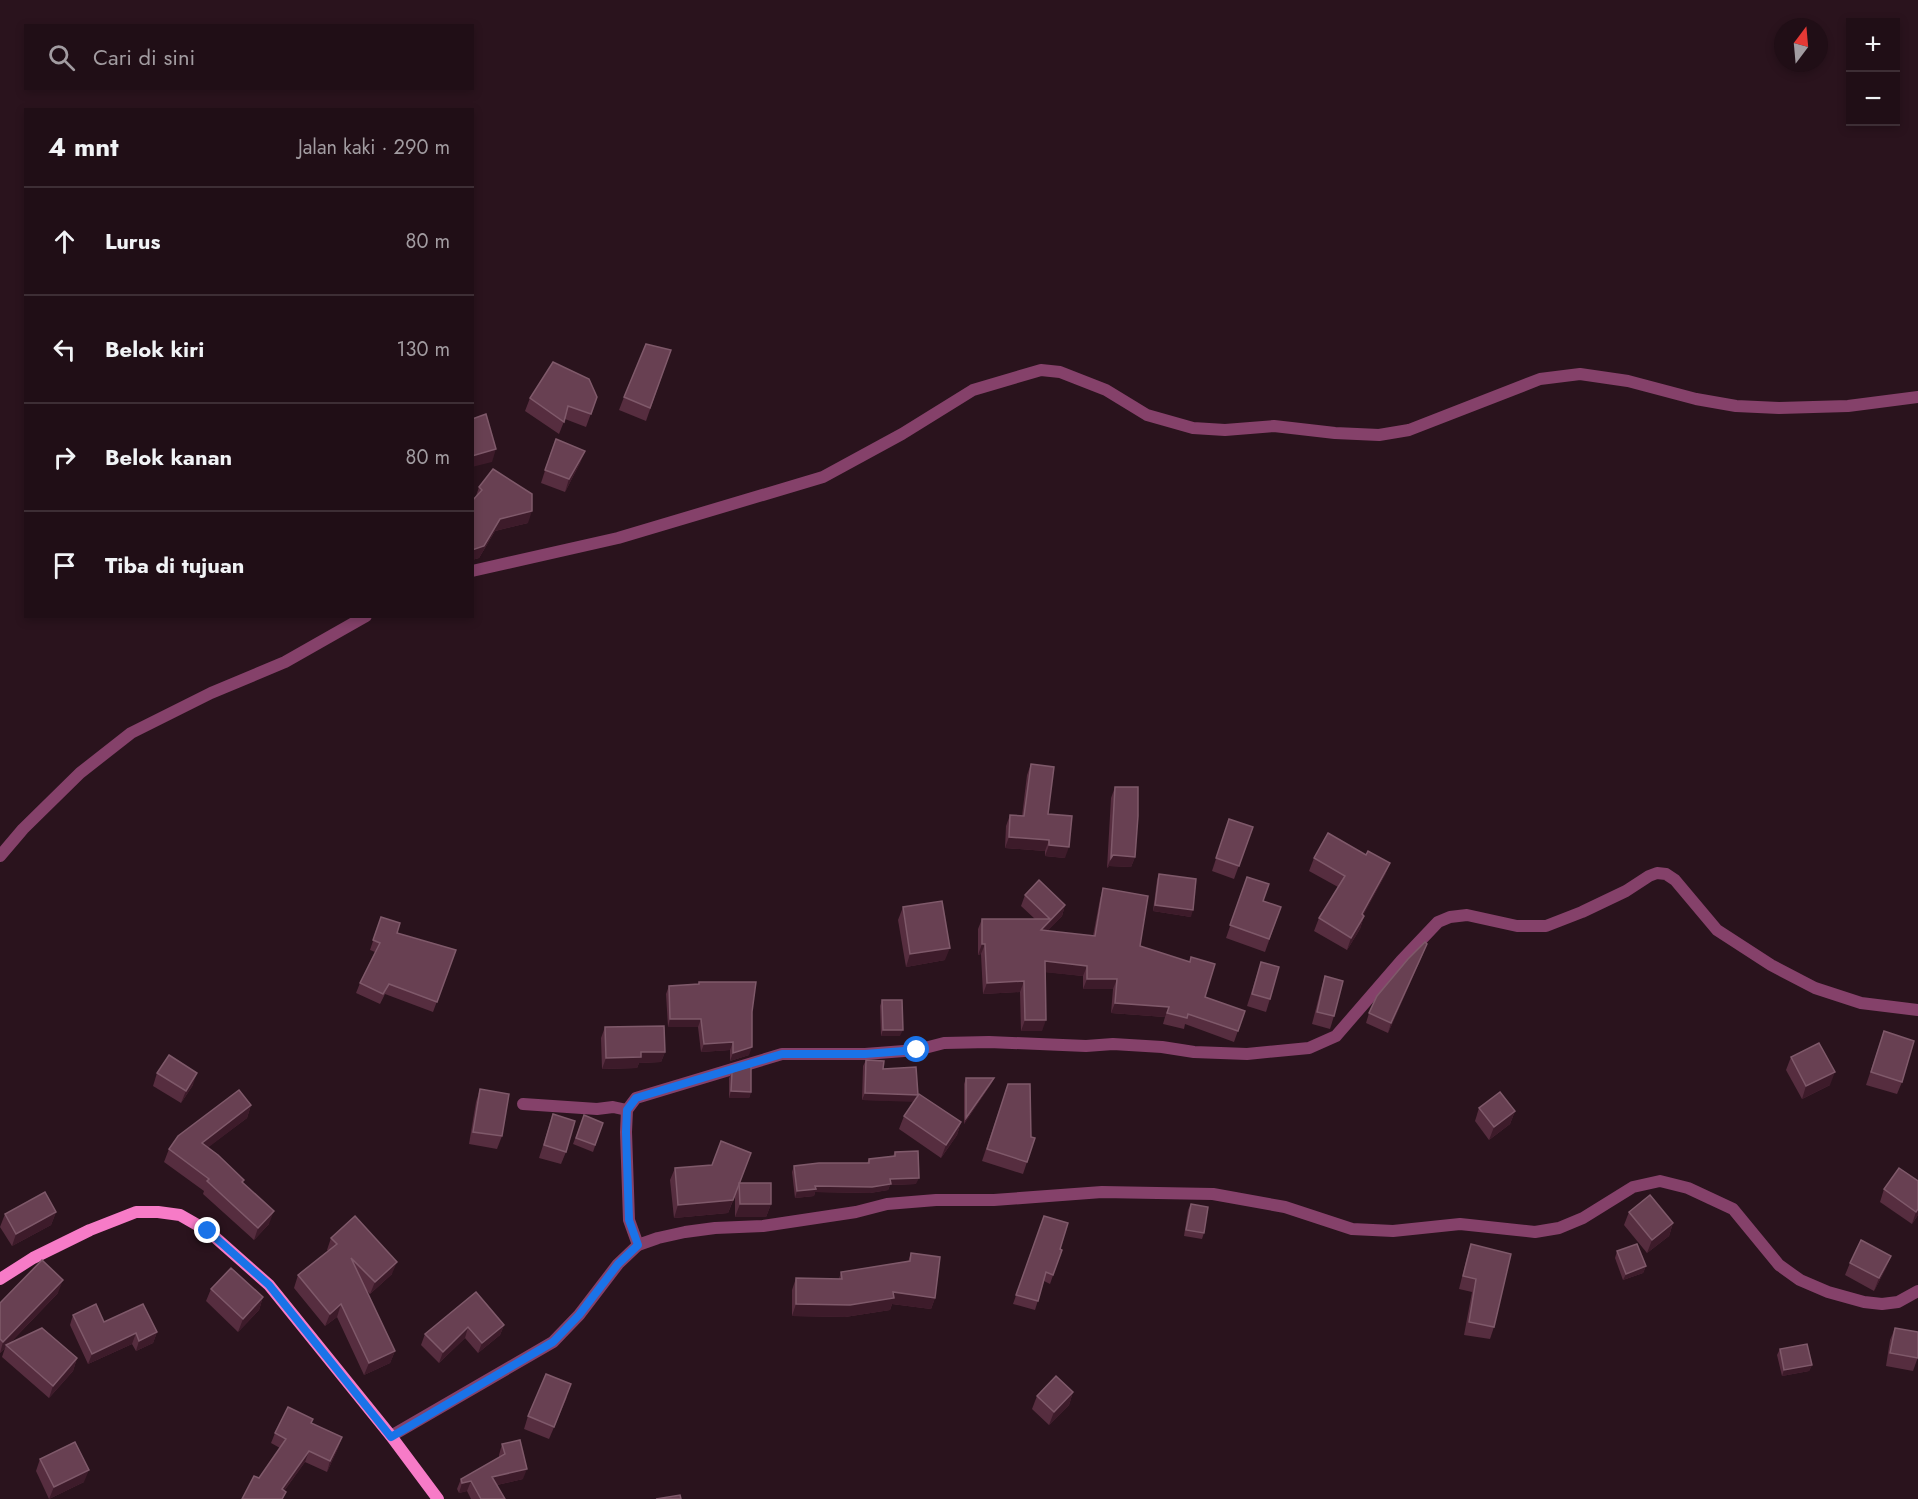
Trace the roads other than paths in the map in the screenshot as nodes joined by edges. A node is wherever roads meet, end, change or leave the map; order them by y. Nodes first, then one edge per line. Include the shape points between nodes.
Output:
1 (1918, 397) edge
2 (474, 571) edge
3 (362, 618) edge
4 (0, 855) edge
5 (1918, 1010) edge
6 (523, 1104) dead end
7 (627, 1110) junction
8 (638, 1245) junction
9 (0, 1279) edge
10 (1918, 1291) edge
11 (391, 1437) junction
12 (438, 1499) edge

1 - 2 street via 1848,406 1736,406 1580,374 1540,379 1409,430 1368,434 1274,426 1225,430 1193,428 1147,415 1106,390 1060,372 1041,370 973,390 823,477 618,538
3 - 4 street via 285,662 131,733 80,773
5 - 7 street via 1861,1003 1815,988 1780,970 1717,930 1676,880 1657,873 1546,926 1517,926 1467,915 1438,922 1336,1036 1309,1048 1247,1054 1113,1044 989,1042 944,1043 917,1050 865,1054 782,1054 636,1098
6 - 7 street
7 - 8 street via 629,1220
8 - 10 street via 685,1232 822,1218 886,1204 1102,1192 1236,1197 1285,1207 1352,1229 1460,1224 1535,1232 1559,1228 1633,1187 1660,1181 1688,1188 1733,1209 1779,1265 1800,1280 1828,1292 1882,1304 1898,1302
8 - 11 street via 553,1342
9 - 11 street via 33,1258 136,1212 180,1215 208,1231 269,1285
11 - 12 street

